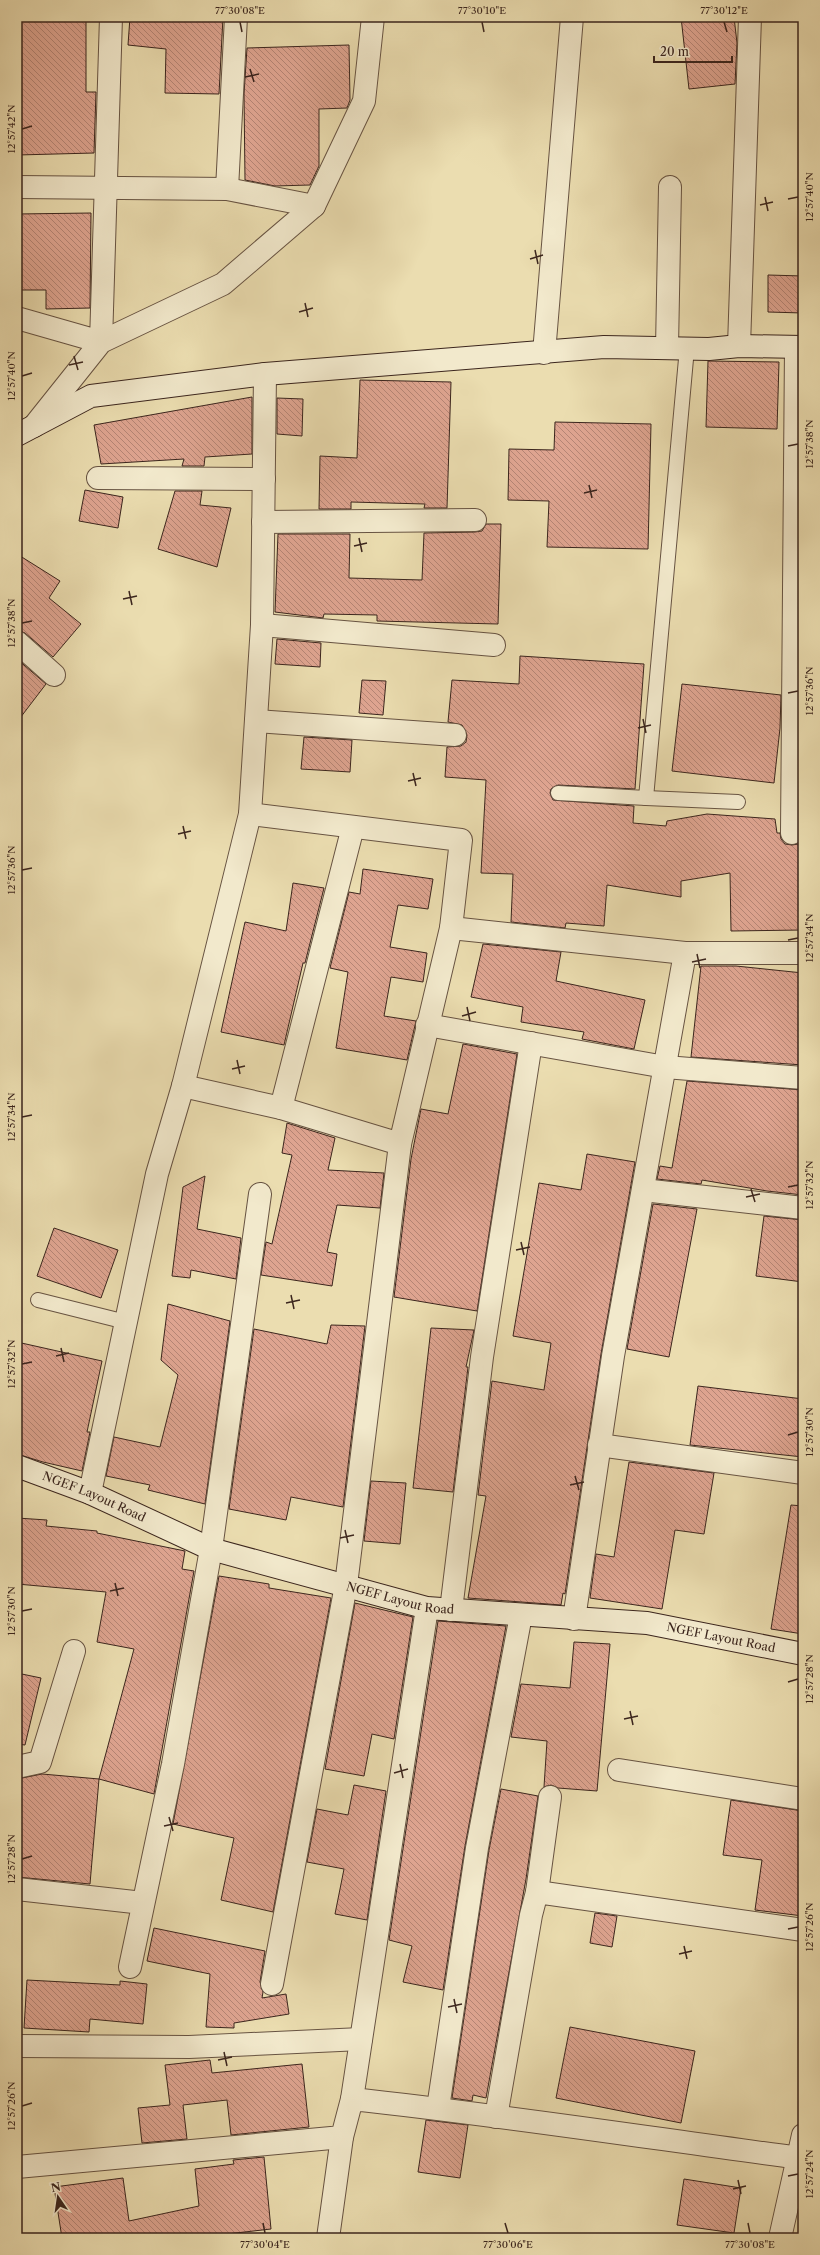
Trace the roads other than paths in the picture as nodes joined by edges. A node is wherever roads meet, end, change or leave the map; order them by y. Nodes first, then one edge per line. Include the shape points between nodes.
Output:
1 (111, 17) edge
2 (236, 17) edge
3 (373, 17) edge
4 (572, 17) edge
5 (750, 17) edge
6 (17, 187) edge
7 (670, 187) dead end
8 (107, 188) junction
9 (227, 189) junction
10 (314, 206) junction
11 (17, 318) edge
12 (101, 342) junction
13 (739, 346) junction
14 (800, 347) edge
15 (677, 348) junction
16 (544, 353) junction
17 (265, 374) junction
18 (25, 431) edge
19 (98, 478) dead end
20 (264, 479) junction
21 (476, 520) dead end
22 (263, 522) junction
23 (262, 625) junction
24 (17, 642) edge
25 (494, 645) dead end
26 (54, 675) dead end
27 (256, 721) junction
28 (455, 735) dead end
29 (558, 793) dead end
30 (646, 798) junction
31 (738, 802) dead end
32 (250, 814) junction
33 (353, 827) junction
34 (792, 833) dead end
35 (451, 928) junction
36 (685, 953) junction
37 (803, 953) edge
38 (427, 1025) junction
39 (531, 1043) junction
40 (665, 1067) junction
41 (803, 1078) edge
42 (183, 1086) junction
43 (281, 1108) junction
44 (400, 1144) junction
45 (643, 1190) junction
46 (260, 1194) dead end
47 (803, 1208) edge
48 (38, 1300) dead end
49 (126, 1322) junction
50 (599, 1445) junction
51 (17, 1466) edge
52 (803, 1473) edge
53 (90, 1493) junction
54 (211, 1549) junction
55 (346, 1585) junction
56 (426, 1608) junction
57 (451, 1610) junction
58 (521, 1615) junction
59 (574, 1619) junction
60 (74, 1651) dead end
61 (803, 1654) edge
62 (17, 1767) edge
63 (619, 1770) dead end
64 (550, 1797) dead end
65 (803, 1799) edge
66 (17, 1889) edge
67 (537, 1892) junction
68 (143, 1903) junction
69 (803, 1930) edge
70 (130, 1967) dead end
71 (272, 1984) dead end
72 (361, 2039) junction
73 (17, 2046) edge
74 (352, 2099) junction
75 (438, 2108) junction
76 (496, 2118) junction
77 (803, 2135) edge
78 (342, 2137) junction
79 (799, 2158) junction
80 (17, 2167) edge
81 (328, 2238) edge
82 (780, 2238) edge

1 - 8 street
2 - 9 street
3 - 10 street via 364,102
4 - 16 street
5 - 13 street
6 - 8 street
7 - 15 street
8 - 9 street
8 - 12 street
9 - 10 street
10 - 12 street via 223,284
11 - 12 street
12 - 18 street
13 - 14 street
13 - 15 street
14 - 34 street
15 - 16 street via 604,347
15 - 30 lane
16 - 17 street
17 - 18 street via 91,396
17 - 20 street
19 - 20 street
20 - 22 street
21 - 22 street
22 - 23 street
23 - 25 street
23 - 27 street
24 - 26 street
27 - 28 street
27 - 32 street
29 - 30 lane
30 - 31 lane
32 - 33 street
32 - 42 street
33 - 35 street via 461,840
33 - 43 street
35 - 36 street
35 - 38 street
36 - 37 street
36 - 40 street
38 - 39 street
38 - 44 street
39 - 40 street
39 - 57 street via 482,1357
40 - 41 street
40 - 45 street
42 - 43 street
42 - 49 street via 157,1174
43 - 44 street
44 - 55 street
45 - 47 street
45 - 50 street
46 - 54 street
48 - 49 lane
49 - 53 street
50 - 52 street
50 - 59 street
51 - 53 street, NGEF Layout Road
53 - 54 street, NGEF Layout Road
54 - 55 street, NGEF Layout Road
54 - 68 street via 173,1764
55 - 56 street, NGEF Layout Road
55 - 71 street
56 - 57 street, NGEF Layout Road
56 - 72 street
57 - 58 street, NGEF Layout Road
58 - 59 street, NGEF Layout Road
58 - 75 street via 478,1848
59 - 61 street, NGEF Layout Road via 647,1623
60 - 62 street via 40,1762
63 - 65 street
64 - 67 street
66 - 68 street
67 - 69 street
67 - 76 street
68 - 70 street
72 - 73 street via 189,2047
72 - 74 street
74 - 75 street
74 - 78 street
75 - 76 street
76 - 79 street
77 - 79 street
78 - 80 street
78 - 81 street
79 - 82 street

